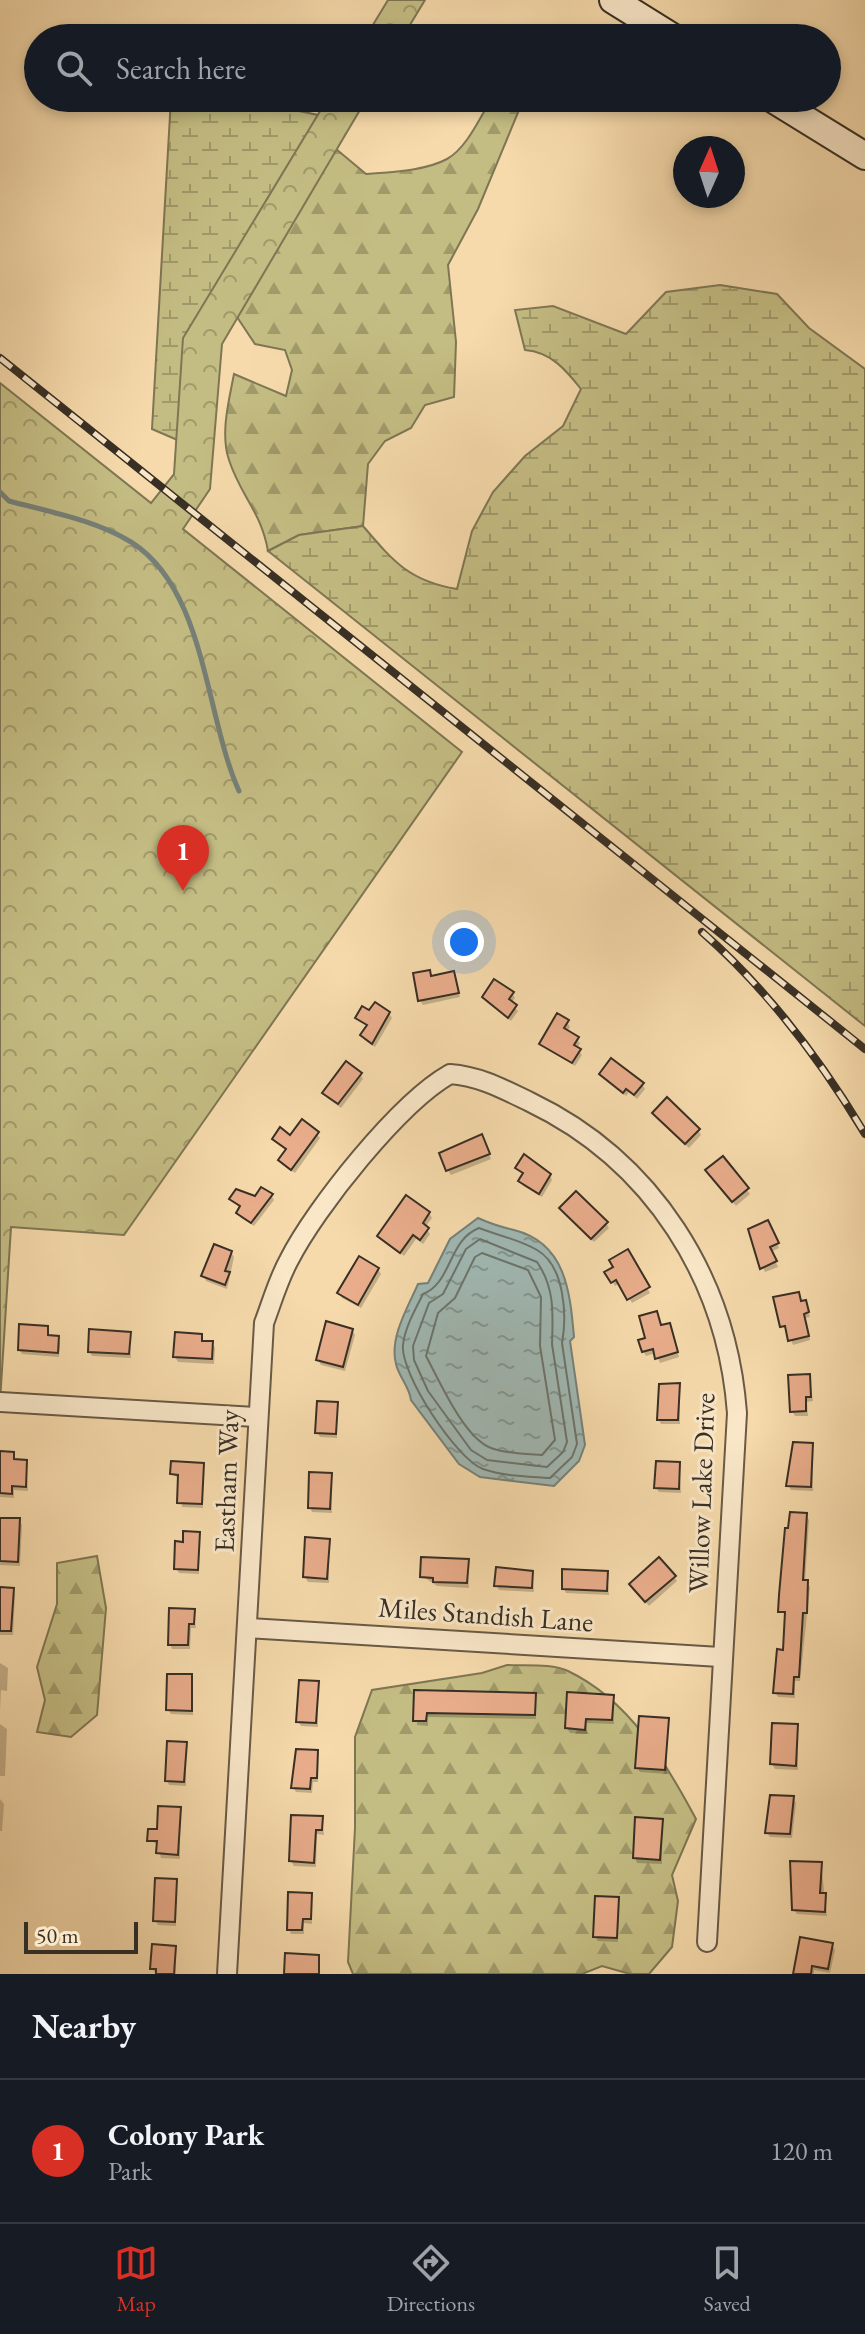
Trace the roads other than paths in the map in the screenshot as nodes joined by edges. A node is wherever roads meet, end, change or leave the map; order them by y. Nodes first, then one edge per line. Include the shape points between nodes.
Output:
1 (613, 0) edge
2 (652, 24) edge
3 (794, 112) edge
4 (865, 156) edge
5 (466, 1075) joint
6 (0, 1402) edge
7 (256, 1417) junction
8 (248, 1628) junction
9 (720, 1657) junction
10 (707, 1942) dead end
11 (227, 1974) edge

1 - 2 street
3 - 4 street
5 - 7 street, Eastham Way via 450,1074 401,1112 289,1259 264,1323
5 - 9 street, Willow Lake Drive via 543,1108 627,1169 668,1216 708,1285 726,1336 737,1413
6 - 7 street
7 - 8 street, Eastham Way
8 - 9 street, Miles Standish Lane
8 - 11 street, Eastham Way
9 - 10 street, Willow Lake Drive

